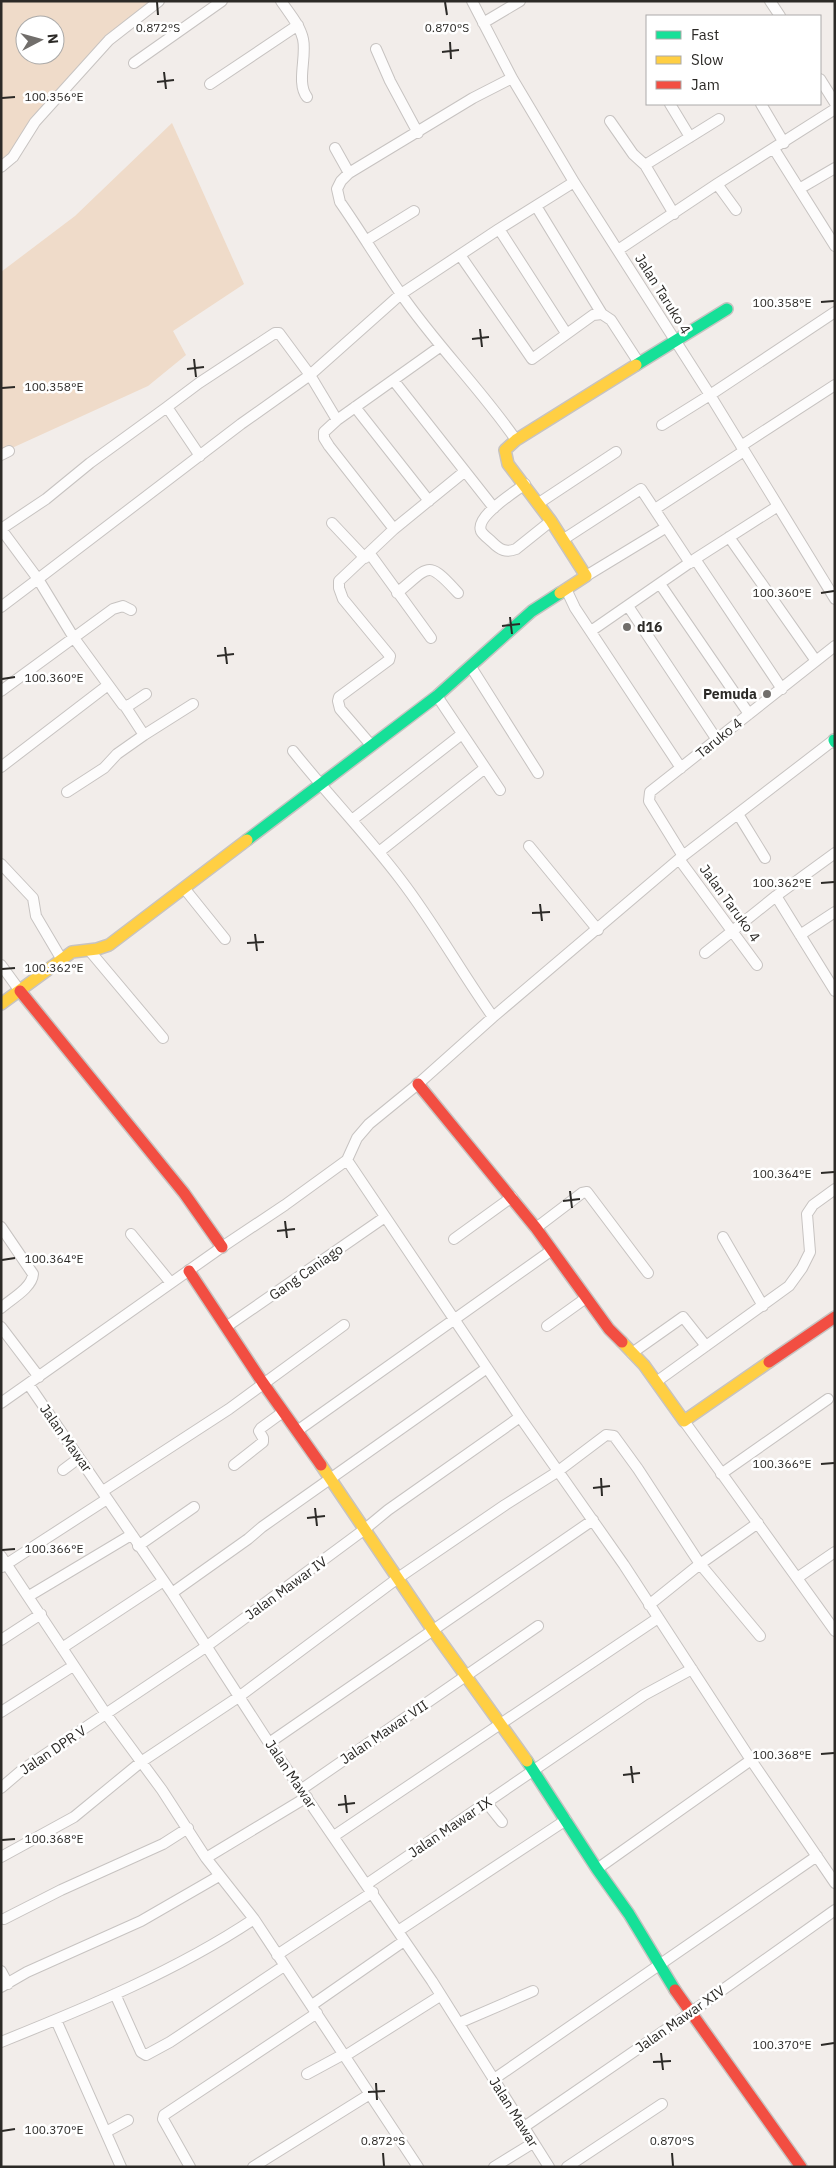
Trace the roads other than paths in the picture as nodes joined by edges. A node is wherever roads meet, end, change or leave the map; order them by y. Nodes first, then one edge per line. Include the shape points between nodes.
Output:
1 (159, 1) edge
2 (222, 1) edge
3 (281, 1) edge
4 (472, 1) edge
5 (520, 1) edge
6 (770, 1) edge
7 (779, 15) edge
8 (484, 23) junction
9 (298, 26) junction
10 (376, 49) dead end
11 (134, 63) dead end
12 (512, 78) junction
13 (821, 81) edge
14 (210, 84) dead end
15 (307, 98) dead end
16 (835, 103) edge
17 (671, 105) edge
18 (762, 105) edge
19 (835, 109) edge
20 (719, 119) dead end
21 (610, 122) dead end
22 (418, 133) junction
23 (690, 137) junction
24 (784, 143) junction
25 (335, 148) dead end
26 (774, 149) junction
27 (645, 165) junction
28 (1, 167) edge
29 (835, 168) edge
30 (349, 173) junction
31 (574, 182) junction
32 (717, 184) junction
33 (799, 189) junction
34 (536, 206) junction
35 (736, 210) dead end
36 (414, 211) dead end
37 (674, 214) junction
38 (499, 228) junction
39 (367, 240) junction
40 (835, 246) edge
41 (618, 250) junction
42 (460, 255) junction
43 (401, 294) junction
44 (727, 308) dead end
45 (835, 312) edge
46 (602, 314) junction
47 (566, 333) junction
48 (674, 342) junction
49 (441, 346) junction
50 (639, 363) junction
51 (310, 375) junction
52 (394, 381) junction
53 (835, 385) edge
54 (710, 395) junction
55 (356, 407) junction
56 (167, 408) junction
57 (337, 420) junction
58 (662, 425) dead end
59 (516, 440) junction
60 (742, 449) junction
61 (616, 452) dead end
62 (200, 456) junction
63 (464, 472) junction
64 (525, 484) junction
65 (429, 501) junction
66 (539, 503) junction
67 (778, 506) junction
68 (494, 508) junction
69 (655, 509) junction
70 (551, 520) junction
71 (332, 523) dead end
72 (665, 528) junction
73 (394, 529) junction
74 (729, 537) junction
75 (564, 539) junction
76 (367, 556) junction
77 (693, 561) junction
78 (586, 576) junction
79 (38, 579) junction
80 (660, 584) junction
81 (566, 589) junction
82 (458, 592) dead end
83 (397, 593) junction
84 (835, 599) edge
85 (628, 606) junction
86 (1, 607) edge
87 (131, 610) dead end
88 (591, 631) junction
89 (74, 638) junction
90 (431, 638) dead end
91 (835, 646) edge
92 (816, 661) junction
93 (472, 667) junction
94 (108, 685) junction
95 (782, 689) junction
96 (1, 691) edge
97 (146, 694) dead end
98 (438, 696) junction
99 (193, 704) dead end
100 (125, 706) junction
101 (749, 714) junction
102 (462, 734) junction
103 (144, 735) junction
104 (716, 740) junction
105 (834, 740) edge
106 (371, 745) junction
107 (293, 751) dead end
108 (1, 767) edge
109 (485, 768) junction
110 (682, 768) junction
111 (538, 773) dead end
112 (321, 786) junction
113 (500, 790) dead end
114 (67, 792) dead end
115 (650, 792) joint
116 (738, 814) junction
117 (352, 820) junction
118 (529, 846) dead end
119 (379, 852) junction
120 (835, 853) edge
121 (681, 857) junction
122 (765, 858) dead end
123 (1, 864) edge
124 (184, 888) junction
125 (776, 896) junction
126 (835, 912) edge
127 (732, 929) junction
128 (598, 930) junction
129 (800, 936) junction
130 (225, 939) dead end
131 (89, 950) junction
132 (705, 953) dead end
133 (62, 960) junction
134 (1, 965) edge
135 (757, 965) dead end
136 (20, 990) junction
137 (835, 991) edge
138 (1, 1004) edge
139 (493, 1017) junction
140 (163, 1038) dead end
141 (418, 1084) junction
142 (347, 1160) junction
143 (835, 1189) edge
144 (512, 1197) junction
145 (385, 1217) junction
146 (1, 1227) edge
147 (536, 1228) junction
148 (131, 1234) dead end
149 (723, 1237) dead end
150 (454, 1239) dead end
151 (222, 1247) junction
152 (552, 1250) junction
153 (189, 1271) junction
154 (648, 1273) dead end
155 (171, 1284) junction
156 (586, 1298) junction
157 (763, 1306) junction
158 (1, 1308) edge
159 (835, 1317) edge
160 (454, 1319) junction
161 (344, 1325) dead end
162 (547, 1326) dead end
163 (1, 1327) edge
164 (226, 1327) junction
165 (706, 1346) junction
166 (632, 1353) junction
167 (487, 1368) junction
168 (40, 1377) junction
169 (656, 1382) junction
170 (263, 1383) junction
171 (29, 1384) junction
172 (828, 1399) dead end
173 (1, 1403) edge
174 (283, 1412) junction
175 (520, 1417) junction
176 (684, 1421) junction
177 (297, 1431) junction
178 (79, 1458) junction
179 (234, 1465) dead end
180 (62, 1470) dead end
181 (558, 1472) junction
182 (721, 1474) junction
183 (331, 1479) junction
184 (105, 1495) junction
185 (194, 1507) dead end
186 (593, 1520) junction
187 (758, 1522) junction
188 (365, 1529) junction
189 (132, 1535) junction
190 (138, 1546) junction
191 (835, 1552) edge
192 (3, 1562) edge
193 (700, 1564) junction
194 (398, 1578) junction
195 (797, 1578) junction
196 (162, 1582) junction
197 (172, 1593) junction
198 (29, 1596) junction
199 (649, 1604) junction
200 (41, 1614) junction
201 (658, 1618) junction
202 (538, 1626) dead end
203 (432, 1630) junction
204 (834, 1630) edge
205 (760, 1636) dead end
206 (1, 1640) edge
207 (207, 1646) junction
208 (62, 1648) junction
209 (74, 1666) junction
210 (692, 1669) junction
211 (467, 1676) junction
212 (240, 1696) junction
213 (1, 1712) edge
214 (106, 1714) junction
215 (500, 1723) junction
216 (270, 1743) junction
217 (751, 1760) junction
218 (141, 1762) junction
219 (534, 1771) junction
220 (1, 1788) edge
221 (304, 1793) junction
222 (486, 1802) junction
223 (566, 1820) junction
224 (502, 1822) dead end
225 (188, 1828) junction
226 (334, 1836) junction
227 (817, 1856) junction
228 (1, 1857) edge
229 (206, 1858) junction
230 (597, 1868) junction
231 (219, 1876) junction
232 (835, 1883) edge
233 (370, 1888) junction
234 (835, 1910) edge
235 (4, 1919) dead end
236 (254, 1919) junction
237 (398, 1931) junction
238 (404, 1941) junction
239 (277, 1955) junction
240 (659, 1964) junction
241 (284, 1966) junction
242 (1, 1971) edge
243 (4, 1986) edge
244 (533, 1991) dead end
245 (115, 1994) junction
246 (440, 1996) junction
247 (315, 2009) junction
248 (690, 2013) junction
249 (56, 2020) junction
250 (459, 2023) junction
251 (1, 2042) edge
252 (344, 2055) junction
253 (307, 2074) dead end
254 (494, 2079) junction
255 (370, 2094) junction
256 (662, 2104) dead end
257 (128, 2120) dead end
258 (524, 2127) junction
259 (106, 2132) junction
260 (533, 2143) junction
261 (258, 2165) edge
262 (121, 2167) edge
263 (190, 2167) edge
264 (418, 2167) edge
265 (494, 2167) edge
266 (549, 2167) edge
267 (567, 2167) edge
268 (801, 2167) edge

1 - 28 street via 109,40 36,122 13,157
2 - 11 street
3 - 9 street
4 - 8 street, Jalan Taruko 4
5 - 8 street
6 - 7 street
8 - 12 street, Jalan Taruko 4
9 - 14 street
9 - 15 street via 304,48 302,88
10 - 22 street
12 - 22 street
12 - 31 street, Jalan Taruko 4
13 - 16 street
17 - 23 street
18 - 24 street
19 - 24 street
20 - 23 street
21 - 27 street
22 - 30 street
23 - 27 street
24 - 26 street
25 - 30 street
26 - 32 street
26 - 33 street
27 - 37 street
29 - 33 street
30 - 39 street via 338,184 337,192 340,202
31 - 34 street
31 - 41 street, Jalan Taruko 4
32 - 35 street
32 - 37 street
33 - 40 street
34 - 38 street
34 - 46 street
36 - 39 street
37 - 41 street
38 - 42 street
38 - 47 street
39 - 43 street
41 - 48 street, Jalan Taruko 4
42 - 43 street
42 - 47 street via 532,359
43 - 49 street
43 - 51 street
44 - 48 street
45 - 54 street
46 - 47 street via 593,315
46 - 50 street via 611,320
48 - 50 street
48 - 54 street, Jalan Taruko 4
49 - 52 street
49 - 59 street via 484,395
50 - 59 street
51 - 56 street via 281,333 274,333
51 - 57 street
51 - 62 street
52 - 55 street
52 - 63 street
53 - 60 street
54 - 58 street
54 - 60 street, Jalan Taruko 4
55 - 57 street
55 - 65 street
56 - 62 street
56 - 79 street via 46,499 1,528
57 - 73 street via 325,431 324,438
59 - 64 street via 506,448 505,454 508,464
60 - 67 street, Jalan Taruko 4
60 - 69 street
61 - 66 street
62 - 79 street
63 - 65 street
63 - 68 street
64 - 66 street
64 - 68 street
65 - 73 street
66 - 70 street
67 - 74 street
67 - 84 street, Jalan Taruko 4
68 - 70 street via 484,516 481,530 499,549 507,552 516,550
69 - 72 street
69 - 75 street via 641,490
70 - 75 street
71 - 76 street
72 - 77 street
72 - 78 street
73 - 76 street
74 - 77 street
74 - 92 street
75 - 78 street
76 - 83 street
76 - 106 street via 340,579 339,588 343,599 390,658 339,698 338,703
77 - 80 street
77 - 95 street
78 - 81 street
79 - 86 street
79 - 89 street
80 - 85 street
80 - 101 street
81 - 88 street
81 - 93 street via 532,611
82 - 83 street via 440,573 429,569
83 - 90 street
85 - 88 street
85 - 104 street
87 - 89 street via 123,606 116,608
88 - 110 street
89 - 94 street
89 - 96 street
91 - 92 street, Taruko 4
92 - 95 street, Taruko 4
93 - 98 street
93 - 111 street
94 - 100 street
94 - 108 street
95 - 101 street, Taruko 4
97 - 100 street
98 - 102 street
98 - 106 street
99 - 103 street
100 - 103 street
101 - 104 street, Taruko 4
102 - 109 street
102 - 117 street
103 - 114 street via 117,754 104,768
104 - 110 street, Taruko 4
105 - 116 street
106 - 112 street
107 - 112 street
109 - 113 street
109 - 119 street
110 - 115 street, Taruko 4
112 - 117 street
112 - 124 street
115 - 121 street, Jalan Taruko 4 via 648,801
116 - 121 street
116 - 122 street
117 - 119 street
118 - 128 street
119 - 139 street
120 - 125 street
121 - 127 street, Jalan Taruko 4
121 - 128 street
123 - 133 street via 30,894 37,918
124 - 130 street
124 - 131 street via 108,945
125 - 127 street
125 - 129 street
126 - 129 street
127 - 132 street
127 - 135 street, Jalan Taruko 4
128 - 139 street
129 - 137 street
131 - 133 street via 77,951
131 - 140 street
133 - 136 street
134 - 136 street
136 - 138 street
136 - 151 street via 184,1193
139 - 141 street
141 - 142 street via 369,1124 357,1138
141 - 144 street
142 - 145 street
142 - 151 street
143 - 157 street via 813,1204 807,1214 811,1246 802,1268 789,1286
144 - 147 street
144 - 150 street
145 - 160 street
145 - 164 street, Gang Caniago
146 - 158 street via 33,1274 28,1286
147 - 152 street
147 - 154 street via 587,1192
148 - 155 street
149 - 157 street
151 - 153 street
152 - 156 street
152 - 160 street
153 - 155 street
153 - 164 street
155 - 168 street
156 - 162 street
156 - 166 street
157 - 165 street
159 - 176 street
160 - 167 street
160 - 177 street
161 - 170 street
163 - 168 street
164 - 170 street
165 - 166 street via 684,1317
165 - 169 street
166 - 169 street
167 - 175 street
167 - 183 street
168 - 171 street
169 - 176 street
170 - 174 street
170 - 184 street
171 - 173 street
171 - 178 street, Jalan Mawar
172 - 182 street
174 - 177 street
174 - 179 street via 260,1428 262,1442
175 - 181 street
175 - 188 street, Jalan Mawar IV
176 - 182 street
177 - 183 street
178 - 180 street
178 - 184 street, Jalan Mawar
181 - 186 street
181 - 193 street via 611,1434 638,1469
181 - 194 street
182 - 187 street
183 - 188 street
183 - 197 street
184 - 189 street, Jalan Mawar
184 - 192 street
185 - 190 street
186 - 199 street
186 - 203 street
187 - 193 street
187 - 195 street
188 - 194 street
188 - 207 street, Jalan Mawar IV
189 - 190 street, Jalan Mawar
189 - 198 street
190 - 196 street, Jalan Mawar
191 - 195 street
192 - 198 street
193 - 199 street
193 - 205 street
194 - 203 street
194 - 212 street
195 - 204 street
196 - 197 street, Jalan Mawar
196 - 208 street
197 - 207 street, Jalan Mawar
198 - 200 street
199 - 201 street
200 - 206 street
200 - 208 street
201 - 210 street
201 - 215 street
202 - 211 street, Jalan Mawar VII
203 - 211 street
203 - 216 street
207 - 212 street, Jalan Mawar
207 - 214 street, Jalan Mawar IV
208 - 209 street
209 - 213 street
209 - 214 street
210 - 217 street
210 - 219 street, Jalan Mawar IX via 644,1695
211 - 215 street
211 - 221 street, Jalan Mawar VII
212 - 216 street, Jalan Mawar
212 - 218 street
214 - 218 street
214 - 220 street, Jalan DPR V via 22,1770
215 - 219 street
215 - 226 street
216 - 221 street, Jalan Mawar
217 - 227 street
217 - 230 street
218 - 225 street
218 - 228 street via 74,1817
219 - 222 street, Jalan Mawar IX
219 - 223 street
221 - 226 street, Jalan Mawar
221 - 229 street, Jalan Mawar VII
222 - 224 street
222 - 233 street, Jalan Mawar IX
223 - 230 street
223 - 237 street
225 - 229 street
225 - 235 street via 163,1844
226 - 233 street, Jalan Mawar
227 - 232 street
227 - 240 street
229 - 231 street
230 - 240 street
231 - 236 street
231 - 243 street via 141,1921 27,1972
233 - 237 street, Jalan Mawar
233 - 239 street, Jalan Mawar IX
234 - 248 street, Jalan Mawar XIV
236 - 239 street
236 - 245 street via 183,1962
237 - 238 street, Jalan Mawar
238 - 246 street, Jalan Mawar
238 - 247 street
239 - 241 street
240 - 248 street
240 - 254 street
241 - 245 street via 146,2055 141,2052
241 - 247 street
242 - 243 street
244 - 250 street
245 - 249 street
246 - 250 street, Jalan Mawar
246 - 252 street
247 - 252 street
247 - 263 street via 164,2115 163,2119
248 - 258 street, Jalan Mawar XIV
248 - 268 street
249 - 251 street
249 - 259 street
250 - 254 street, Jalan Mawar
252 - 253 street
252 - 255 street
254 - 258 street, Jalan Mawar
255 - 261 street
255 - 264 street
256 - 267 street
257 - 259 street
258 - 260 street, Jalan Mawar
259 - 262 street
260 - 265 street
260 - 266 street, Jalan Mawar

